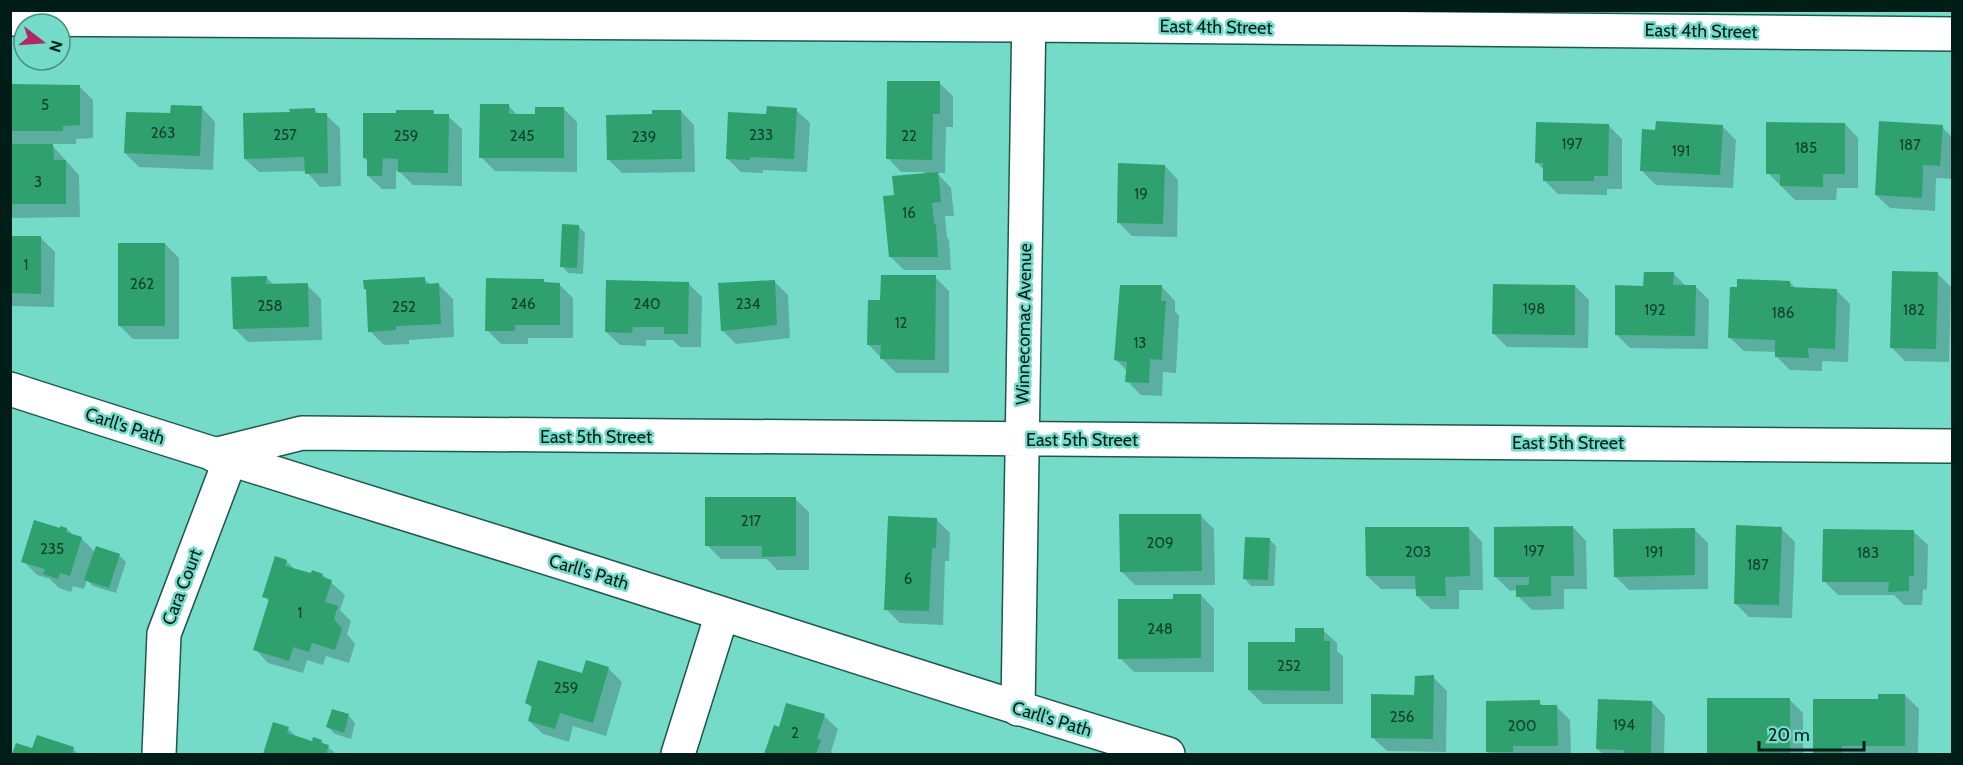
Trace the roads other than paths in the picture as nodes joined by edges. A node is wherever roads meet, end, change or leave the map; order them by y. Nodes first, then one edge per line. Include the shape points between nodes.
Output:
1 (1029, 18) edge
2 (10, 19) edge
3 (1953, 34) edge
4 (10, 389) edge
5 (1023, 439) junction
6 (1953, 446) edge
7 (222, 458) junction
8 (722, 614) junction
9 (1018, 709) junction
10 (159, 754) edge
11 (678, 754) edge
12 (1168, 754) edge

1 - 2 street, East 4th Street
1 - 3 street, East 4th Street
1 - 5 street, Winnecomac Avenue
4 - 7 street, Carll's Path
5 - 6 street, East 5th Street
5 - 7 street, East 5th Street via 302,434
5 - 9 street, Winnecomac Avenue
7 - 8 street, Carll's Path
7 - 10 street, Cara Court via 164,634
8 - 9 street, Carll's Path
8 - 11 street
9 - 12 street, Carll's Path

